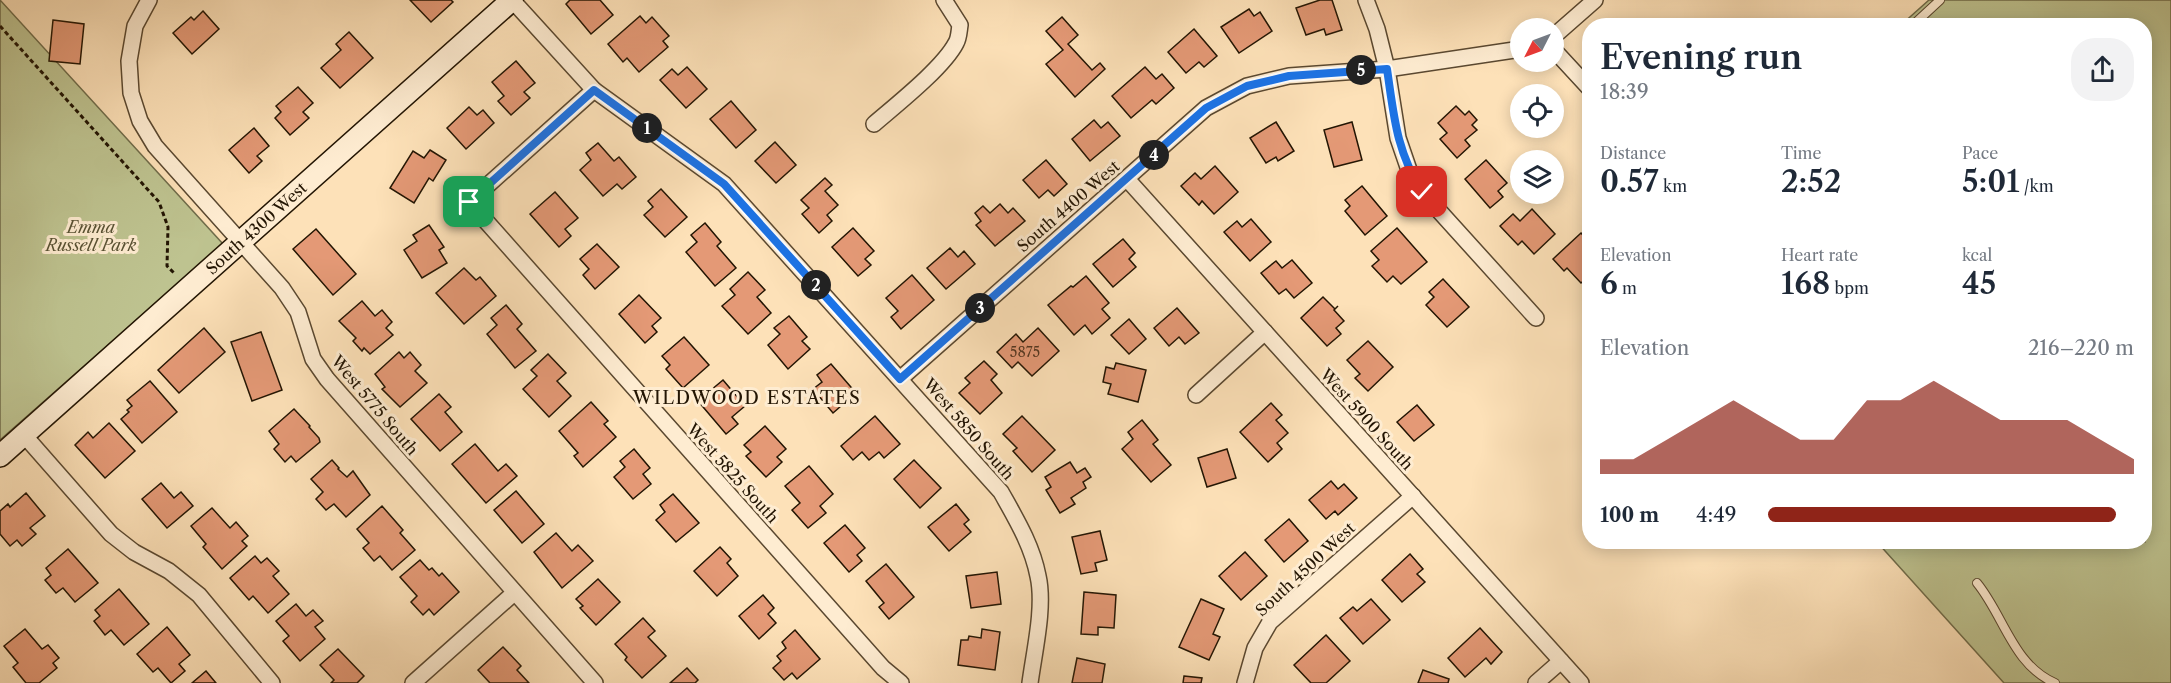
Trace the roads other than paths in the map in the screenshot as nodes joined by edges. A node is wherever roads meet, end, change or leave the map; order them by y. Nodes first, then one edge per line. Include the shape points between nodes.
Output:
1 (149, 0) edge
2 (512, 0) edge
3 (944, 0) edge
4 (1366, 0) edge
5 (1595, 0) edge
6 (1940, 0) edge
7 (1921, 18) edge
8 (1564, 27) edge
9 (1510, 51) edge
10 (1564, 61) edge
11 (1387, 69) junction
12 (1582, 80) edge
13 (594, 90) junction
14 (874, 124) dead end
15 (1127, 178) junction
16 (240, 242) junction
17 (1536, 318) dead end
18 (1265, 332) junction
19 (900, 379) junction
20 (1196, 396) dead end
21 (24, 435) junction
22 (0, 456) edge
23 (1413, 496) junction
24 (1977, 583) dead end
25 (514, 593) junction
26 (1561, 661) junction
27 (272, 683) edge
28 (414, 683) edge
29 (595, 683) edge
30 (901, 683) edge
31 (1030, 683) edge
32 (1245, 683) edge
33 (1536, 683) edge
34 (1581, 683) edge
35 (2055, 683) edge

1 - 16 street, West 5775 South via 135,26 129,61 131,93 140,121 154,146
2 - 13 street, West 5850 South
2 - 16 main road, South 4300 West
3 - 14 street via 960,25 957,42 909,94
4 - 11 street
5 - 8 street
6 - 7 lane
9 - 11 street, South 4400 West
10 - 12 street
11 - 15 street, South 4400 West via 1289,76 1247,86 1206,108
11 - 17 street via 1398,138 1422,192
13 - 19 street, West 5850 South via 724,184
13 - 30 street, West 5825 South via 469,202 883,668
15 - 18 street, West 5900 South
15 - 19 street, South 4400 West
16 - 21 main road, South 4300 West
16 - 25 street, West 5775 South via 298,312 313,359 327,379
18 - 20 street
18 - 23 street, West 5900 South
19 - 31 street, West 5850 South via 1001,492 1025,534 1039,578 1039,616
21 - 22 main road, South 4300 West
21 - 27 street via 111,534 199,595
23 - 26 street, West 5900 South
23 - 32 street, South 4500 West via 1270,621 1255,648
24 - 35 lane via 2029,667
25 - 28 street
25 - 29 street, West 5775 South
26 - 33 street
26 - 34 street, West 5900 South

